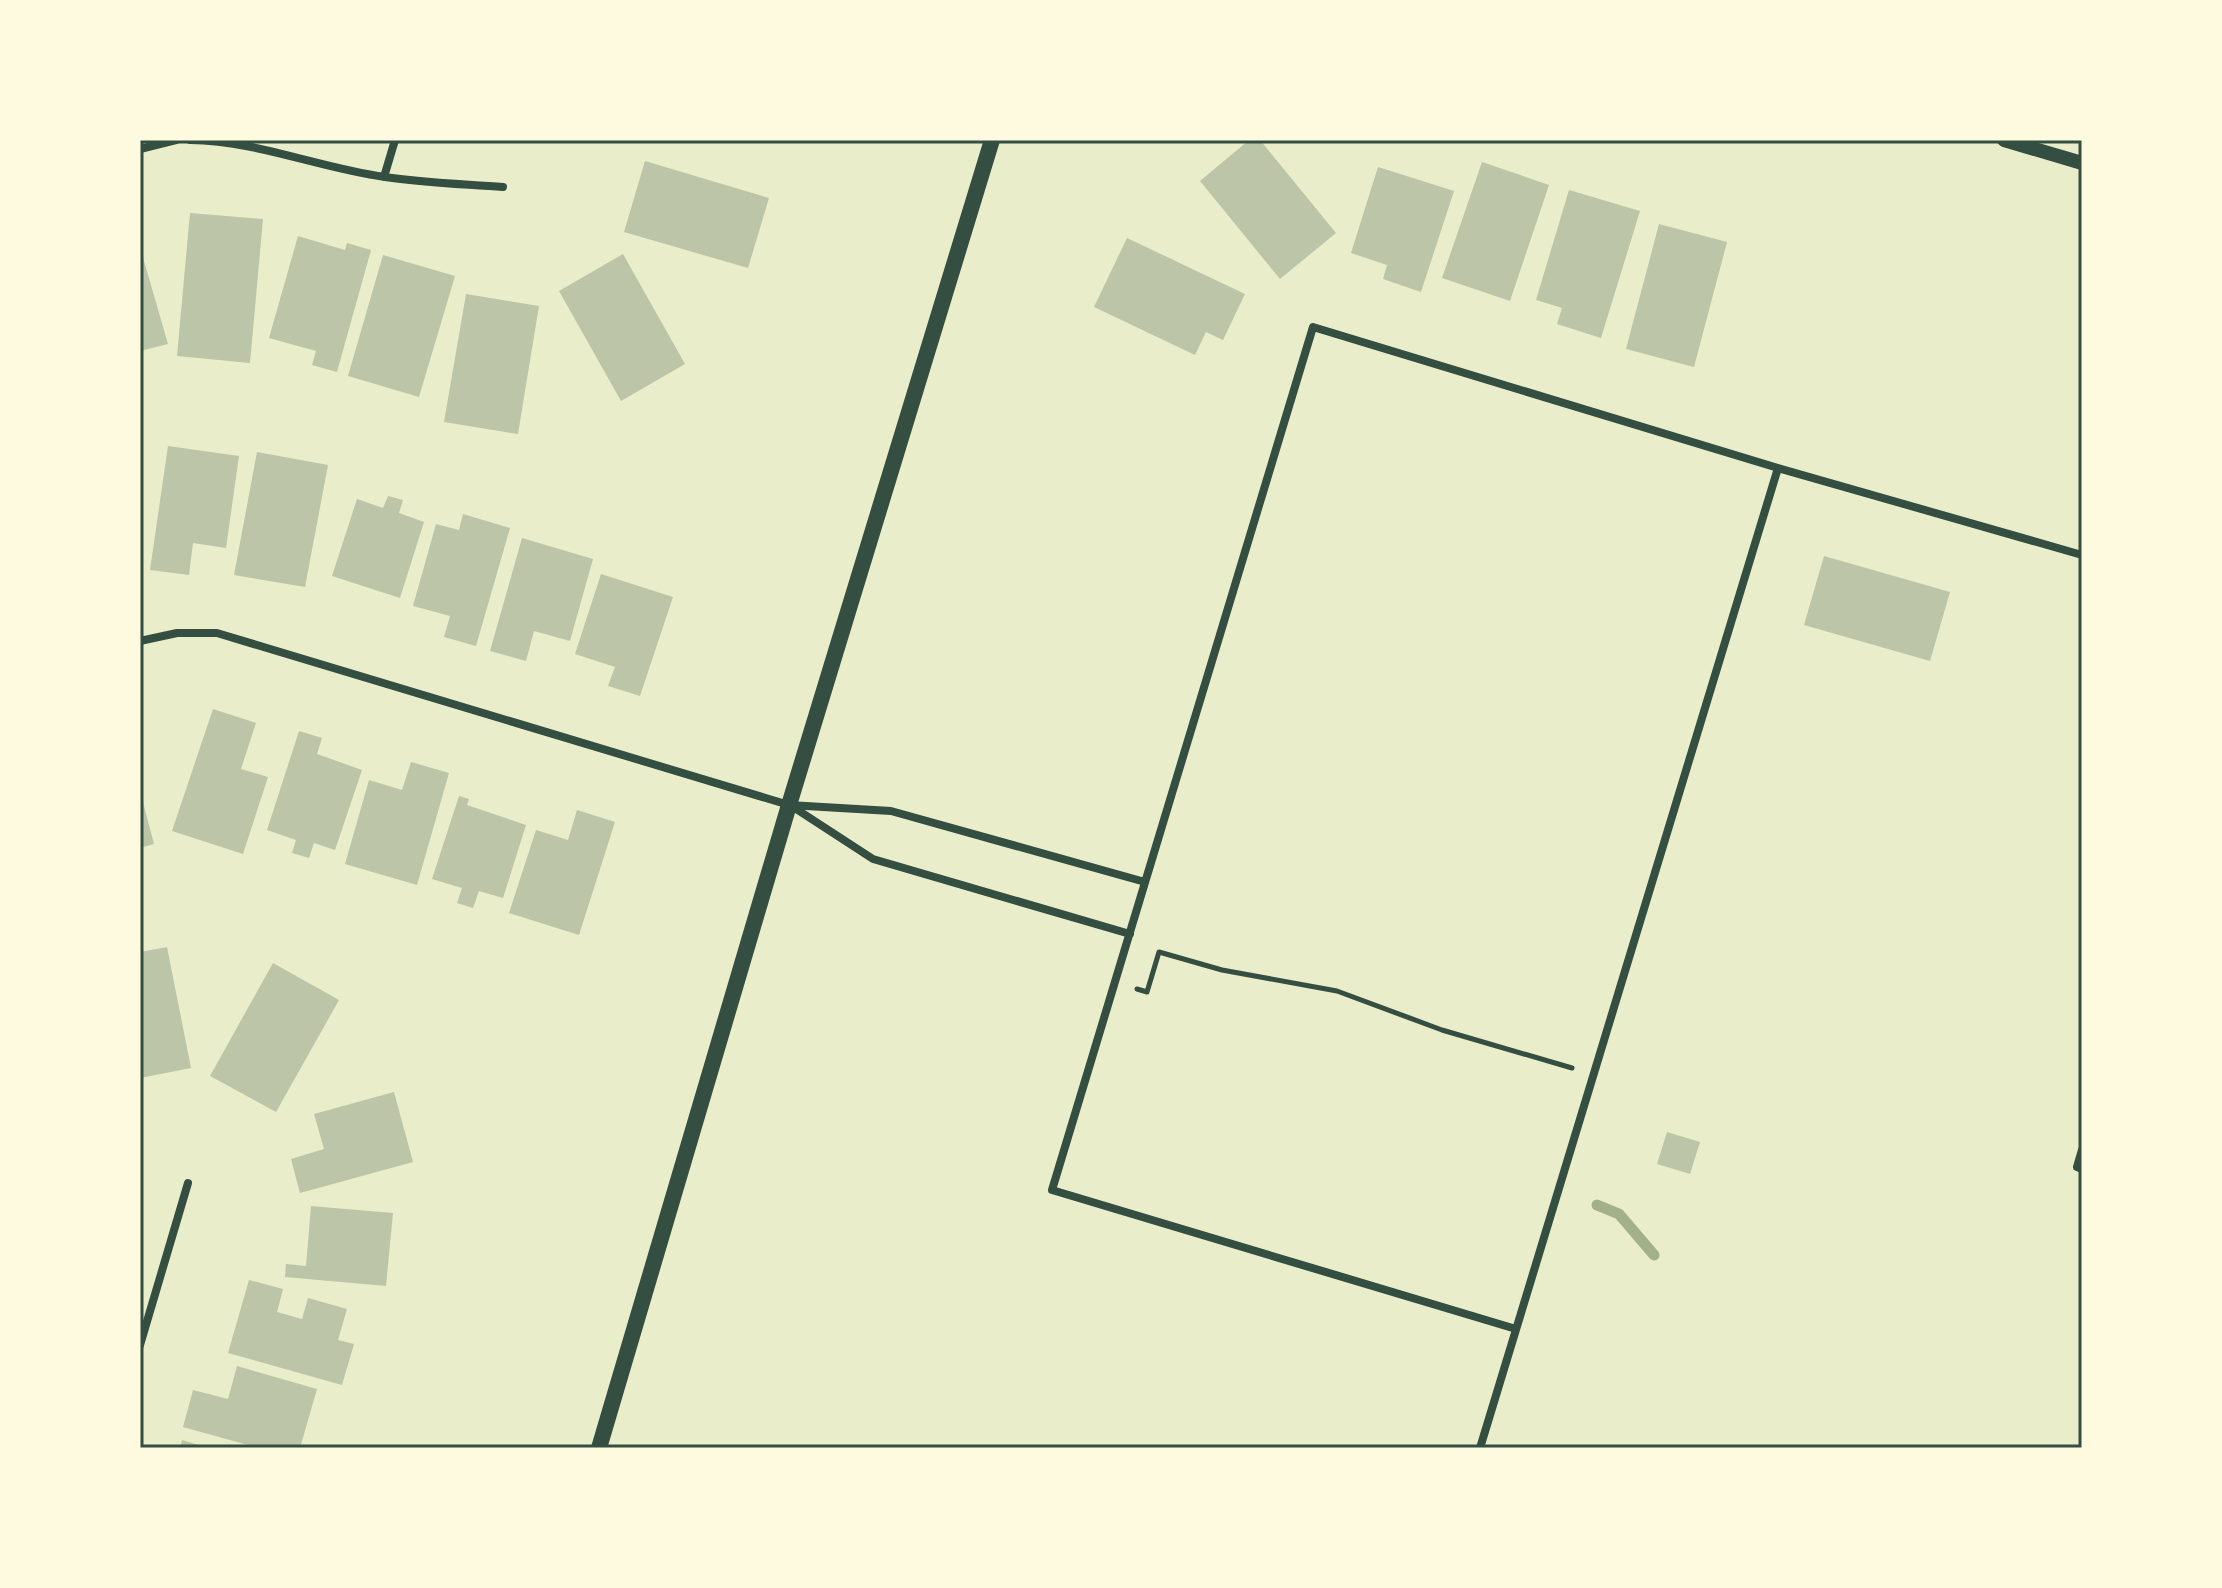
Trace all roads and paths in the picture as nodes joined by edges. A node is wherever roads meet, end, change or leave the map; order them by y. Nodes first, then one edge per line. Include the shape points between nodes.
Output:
1 (176, 140) edge
2 (190, 140) edge
3 (395, 140) edge
4 (992, 140) edge
5 (2004, 140) edge
6 (140, 149) edge
7 (2082, 163) edge
8 (384, 177) junction
9 (503, 187) dead end
10 (1778, 468) junction
11 (2082, 555) edge
12 (140, 641) edge
13 (789, 805) junction
14 (1145, 882) junction
15 (1130, 934) junction
16 (1115, 983) junction
17 (1594, 1073) junction
18 (2082, 1150) edge
19 (2080, 1168) edge
20 (188, 1183) dead end
21 (1516, 1329) junction
22 (140, 1345) edge
23 (599, 1448) edge
24 (1480, 1448) edge

1 - 6 street
2 - 8 street via 262,147
3 - 8 street
4 - 13 main road
5 - 7 street
8 - 9 street
10 - 11 street
10 - 14 street via 1313,327
10 - 17 street
12 - 13 street via 177,633 217,633 246,640
13 - 14 street via 891,811
13 - 15 street via 873,859
13 - 23 main road
14 - 15 street
15 - 16 street
16 - 17 path via 1147,992 1159,952 1222,970 1337,991 1442,1030
16 - 21 street via 1052,1190
17 - 21 street
18 - 19 street
20 - 22 street
21 - 24 street

